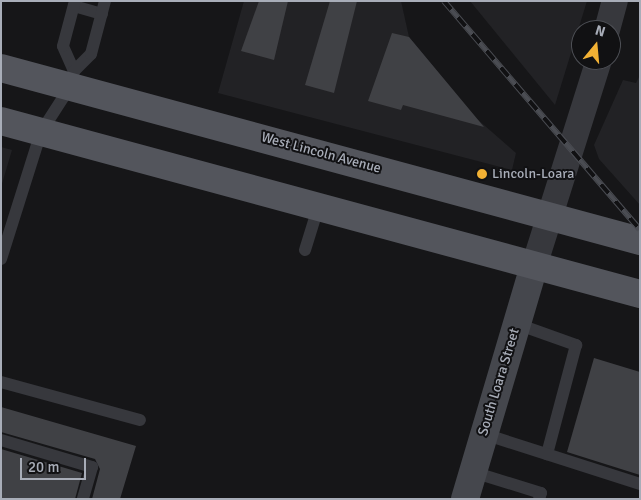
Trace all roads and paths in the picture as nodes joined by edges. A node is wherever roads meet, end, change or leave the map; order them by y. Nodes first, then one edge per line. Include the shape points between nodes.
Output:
1 (616, 1) edge
2 (74, 4) edge
3 (104, 7) edge
4 (610, 20) edge
5 (1, 68) edge
6 (596, 70) edge
7 (72, 79) junction
8 (1, 121) edge
9 (40, 132) junction
10 (318, 208) junction
11 (549, 214) junction
12 (640, 241) edge
13 (305, 250) dead end
14 (1, 259) edge
15 (534, 266) junction
16 (640, 294) edge
17 (517, 324) junction
18 (1, 382) edge
19 (140, 420) dead end
20 (484, 434) junction
21 (1, 440) edge
22 (547, 454) junction
23 (473, 472) junction
24 (640, 484) edge
25 (83, 499) edge
26 (464, 499) edge
27 (539, 499) edge

1 - 4 street
2 - 3 lane
2 - 7 lane via 63,46
3 - 7 lane via 91,54
5 - 7 main road, West Lincoln Avenue
6 - 11 street via 572,154
7 - 9 lane
7 - 11 main road, West Lincoln Avenue
8 - 9 main road
9 - 10 main road
9 - 14 lane
10 - 13 lane
10 - 15 main road
11 - 12 main road, West Lincoln Avenue
11 - 15 street
15 - 16 main road
15 - 17 street, South Loara Street
17 - 20 street, South Loara Street
17 - 22 lane via 576,345
18 - 19 lane
20 - 22 lane
20 - 23 street, South Loara Street
21 - 25 lane via 92,467
22 - 24 lane
23 - 26 street, South Loara Street
23 - 27 lane via 541,492

